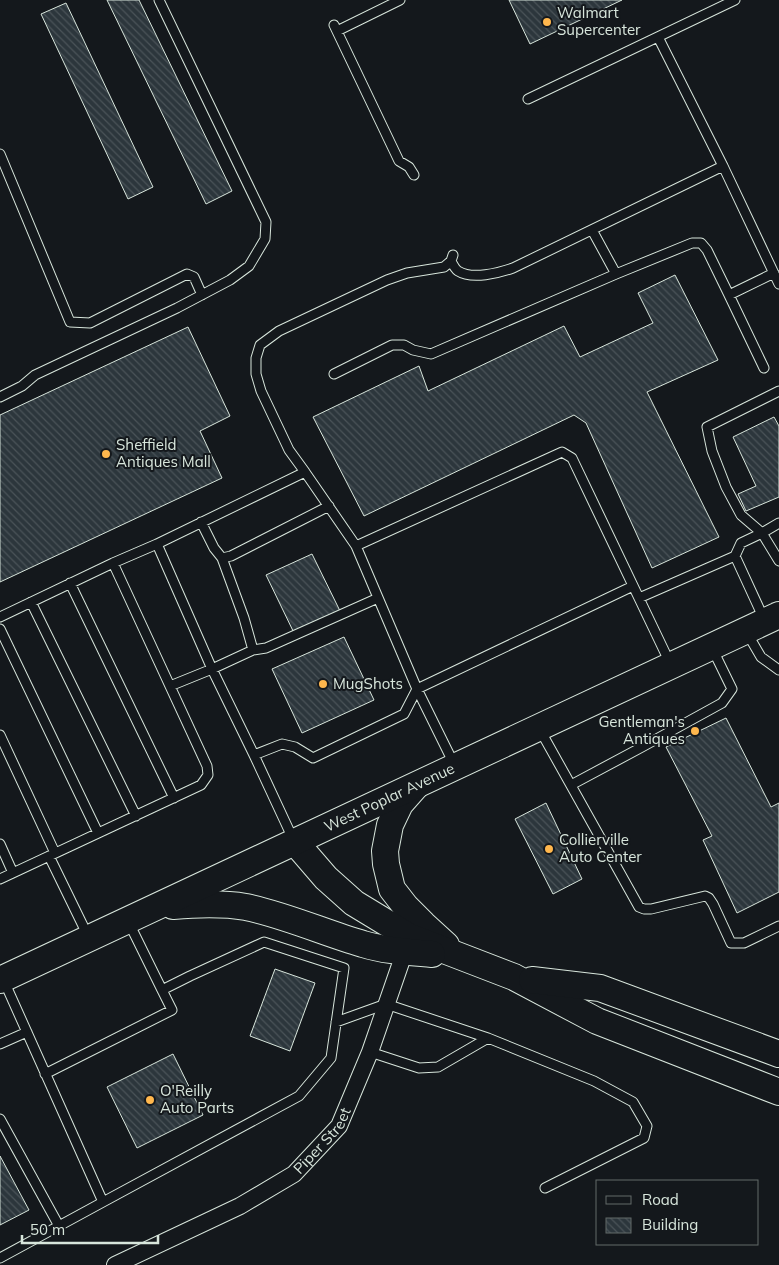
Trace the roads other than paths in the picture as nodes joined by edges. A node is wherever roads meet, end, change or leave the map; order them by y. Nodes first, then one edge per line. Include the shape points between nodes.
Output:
1 (159, 0) edge
2 (400, 0) edge
3 (735, 0) edge
4 (658, 37) junction
5 (528, 99) dead end
6 (0, 154) edge
7 (723, 166) junction
8 (414, 175) dead end
9 (592, 230) junction
10 (774, 273) junction
11 (616, 274) junction
12 (779, 284) edge
13 (202, 295) junction
14 (729, 295) junction
15 (764, 368) dead end
16 (334, 374) dead end
17 (779, 391) edge
18 (0, 397) edge
19 (305, 472) junction
20 (329, 506) junction
21 (201, 522) junction
22 (779, 522) edge
23 (762, 532) junction
24 (156, 544) junction
25 (356, 546) junction
26 (735, 556) junction
27 (222, 558) junction
28 (779, 561) edge
29 (113, 563) junction
30 (70, 583) junction
31 (633, 586) junction
32 (378, 598) junction
33 (639, 598) junction
34 (31, 602) junction
35 (0, 617) edge
36 (763, 622) edge
37 (0, 629) edge
38 (712, 646) junction
39 (253, 650) junction
40 (671, 666) junction
41 (212, 669) junction
42 (779, 670) edge
43 (170, 686) junction
44 (417, 689) junction
45 (539, 728) junction
46 (0, 735) edge
47 (254, 755) junction
48 (455, 767) junction
49 (418, 784) junction
50 (571, 784) junction
51 (174, 798) junction
52 (136, 816) junction
53 (98, 833) junction
54 (295, 842) junction
55 (0, 844) edge
56 (52, 855) junction
57 (13, 873) junction
58 (0, 879) edge
59 (156, 907) junction
60 (128, 920) junction
61 (779, 926) edge
62 (410, 936) junction
63 (89, 938) junction
64 (514, 978) junction
65 (1, 979) edge
66 (162, 990) junction
67 (386, 1004) junction
68 (336, 1022) junction
69 (26, 1032) junction
70 (488, 1038) junction
71 (0, 1044) edge
72 (370, 1052) junction
73 (779, 1054) edge
74 (45, 1074) junction
75 (779, 1092) edge
76 (0, 1118) edge
77 (545, 1188) dead end
78 (103, 1202) junction
79 (59, 1226) junction
80 (0, 1258) edge
81 (116, 1265) edge

1 - 13 lane via 266,222 265,239 249,266
2 - 8 lane via 335,28 399,161
3 - 4 lane
4 - 5 lane
4 - 7 lane
6 - 13 lane via 70,322 90,323 187,274 194,277
7 - 9 lane
7 - 10 lane
9 - 11 lane
9 - 19 lane via 499,273 462,273 451,263 407,273 279,331 260,345 256,374 261,391 289,450
10 - 12 lane
10 - 14 lane
11 - 14 lane via 692,243 701,243
11 - 16 lane via 431,354 404,345 392,345
13 - 18 lane via 35,375
14 - 15 lane
17 - 23 lane via 707,427 726,487 741,515
19 - 20 lane
19 - 21 lane
20 - 25 lane
20 - 27 lane via 232,556
21 - 24 lane
21 - 27 lane
22 - 23 lane
23 - 26 lane via 741,543
23 - 28 lane
24 - 29 lane
24 - 41 lane
25 - 31 lane via 562,452 572,458
25 - 32 lane
26 - 33 lane
26 - 36 lane
27 - 39 lane
29 - 30 lane
29 - 43 lane
30 - 34 lane
30 - 51 lane
31 - 33 lane
31 - 44 lane
32 - 39 lane via 266,648
32 - 44 lane
33 - 40 lane
34 - 35 lane
34 - 52 lane
36 - 38 main road, West Poplar Avenue
36 - 42 lane via 761,656
37 - 53 lane
38 - 40 main road, West Poplar Avenue
38 - 50 lane via 732,689 722,703
39 - 41 lane
40 - 45 main road, West Poplar Avenue
41 - 43 lane
41 - 47 lane
43 - 51 lane via 207,766 208,775 201,785
44 - 47 lane via 404,714 313,758 295,747 282,744
44 - 48 lane
45 - 48 main road, West Poplar Avenue
45 - 50 lane
46 - 56 lane
47 - 54 lane
48 - 49 main road, West Poplar Avenue
49 - 54 main road, West Poplar Avenue
49 - 62 main road via 400,804 390,825 386,851 392,889 406,907
50 - 61 lane via 639,907 651,909 705,896 713,904 731,943 744,942
51 - 52 lane
52 - 53 lane
53 - 56 lane
54 - 59 main road, West Poplar Avenue
54 - 62 main road via 326,878 354,903
55 - 57 lane
56 - 57 lane
56 - 63 lane
57 - 58 lane
59 - 60 main road, West Poplar Avenue
59 - 62 main road via 204,903 245,907 365,945
60 - 63 main road, West Poplar Avenue
60 - 66 lane
62 - 64 main road
62 - 67 street, Piper Street
63 - 65 main road, West Poplar Avenue
64 - 73 main road via 600,988
64 - 75 main road via 597,1021
65 - 69 lane
66 - 68 lane via 264,942 344,968
66 - 74 lane via 172,1010
67 - 68 lane
67 - 70 lane
67 - 72 street, Piper Street
68 - 78 lane via 331,1058 299,1096
69 - 71 lane
69 - 74 lane
70 - 72 lane via 438,1067 419,1068
70 - 77 lane via 594,1082 633,1102 647,1126 644,1138
72 - 81 street, Piper Street via 339,1126 294,1174 240,1206
74 - 78 lane
76 - 79 lane
78 - 79 lane
79 - 80 lane

